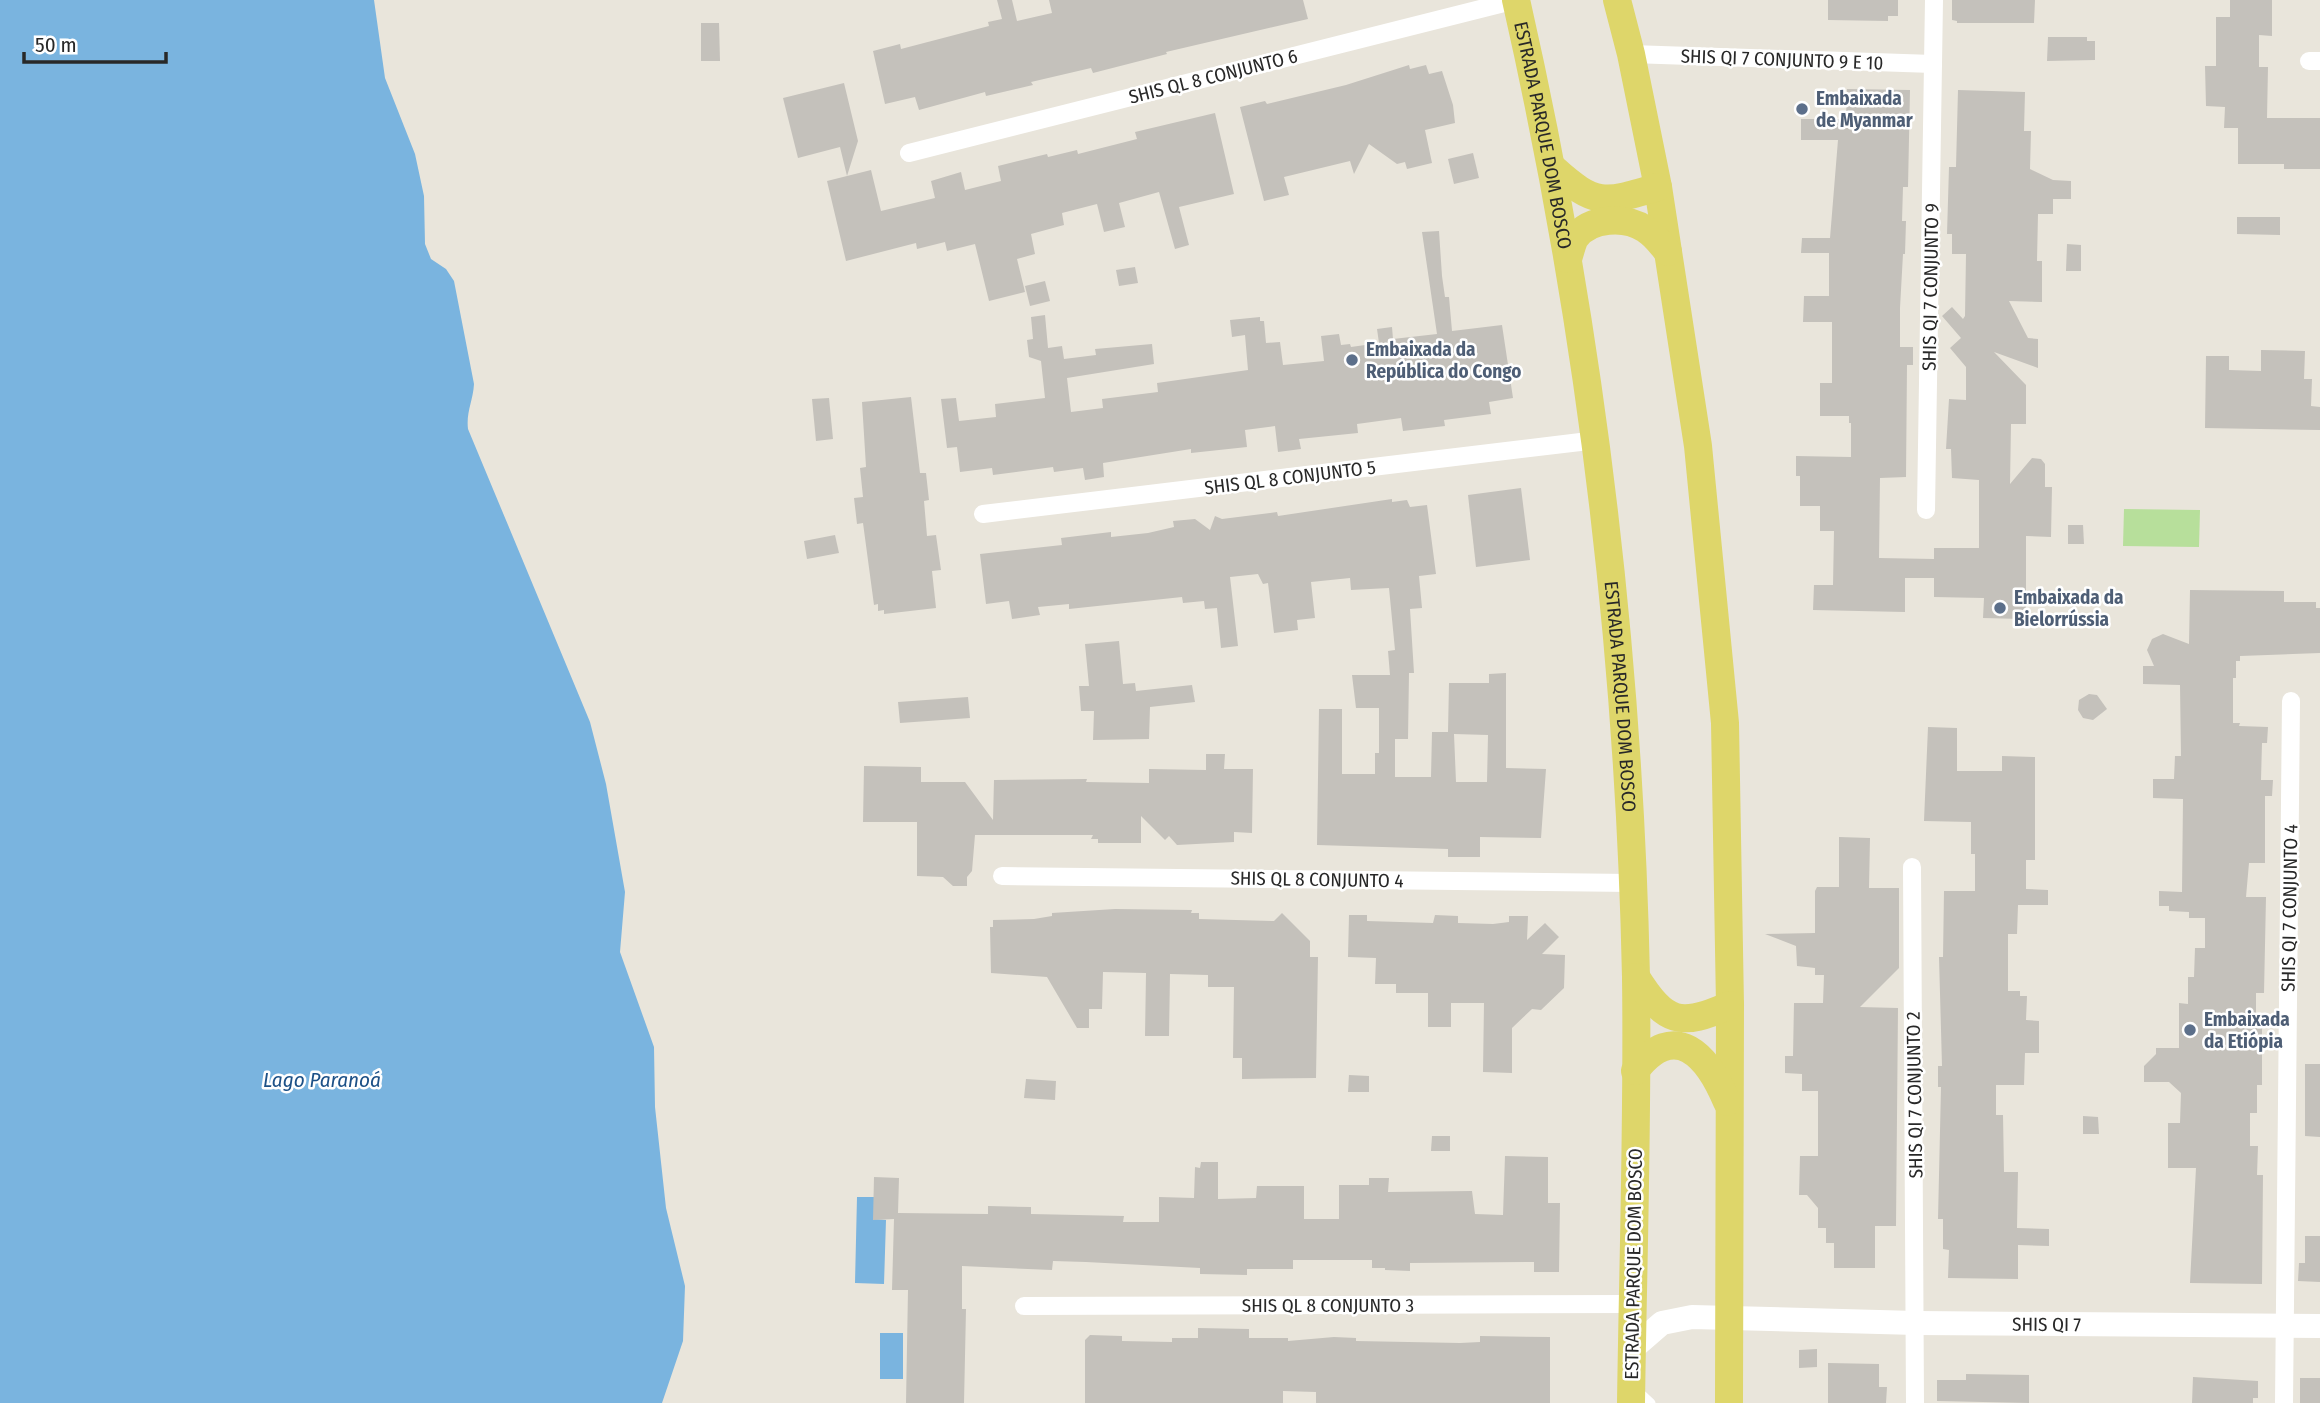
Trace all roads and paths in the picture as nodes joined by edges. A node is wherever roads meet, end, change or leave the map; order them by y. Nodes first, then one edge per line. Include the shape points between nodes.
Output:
1 (1516, 0) edge
2 (1616, 0) edge
3 (1934, 0) edge
4 (1631, 54) junction
5 (1933, 64) junction
6 (909, 152) dead end
7 (1554, 169) junction
8 (1658, 187) junction
9 (1668, 252) junction
10 (1567, 259) junction
11 (1597, 440) junction
12 (1926, 510) dead end
13 (984, 514) dead end
14 (2291, 701) dead end
15 (1912, 867) dead end
16 (1002, 876) dead end
17 (1631, 883) junction
18 (1636, 977) junction
19 (1730, 1004) junction
20 (1635, 1071) junction
21 (1730, 1111) junction
22 (1632, 1304) junction
23 (1024, 1306) dead end
24 (1916, 1323) junction
25 (2286, 1325) junction
26 (2320, 1326) edge
27 (1730, 1331) junction
28 (1632, 1349) junction
29 (1638, 1397) edge
30 (1729, 1403) edge
31 (1915, 1403) edge
32 (2284, 1403) edge

1 - 6 street, SHIS QL 8 CONJUNTO 6
1 - 7 main road, ESTRADA PARQUE DOM BOSCO
2 - 4 main road
3 - 5 street, SHIS QI 7 CONJUNTO 9
4 - 5 street, SHIS QI 7 CONJUNTO 9 E 10
4 - 8 main road
5 - 12 street, SHIS QI 7 CONJUNTO 9
7 - 8 main road via 1577,190 1607,201
7 - 10 main road, ESTRADA PARQUE DOM BOSCO
8 - 9 main road
9 - 10 main road via 1648,230 1619,220 1588,227 1576,238
9 - 19 main road via 1698,446 1725,723
10 - 11 main road, ESTRADA PARQUE DOM BOSCO
11 - 13 street, SHIS QL 8 CONJUNTO 5
11 - 17 main road, ESTRADA PARQUE DOM BOSCO via 1618,648
14 - 25 street, SHIS QI 7 CONJUNTO 4
15 - 24 street, SHIS QI 7 CONJUNTO 2
16 - 17 street, SHIS QL 8 CONJUNTO 4
17 - 18 main road, ESTRADA PARQUE DOM BOSCO
18 - 19 main road via 1653,1004 1671,1017 1706,1016
18 - 20 main road, ESTRADA PARQUE DOM BOSCO
19 - 21 main road
20 - 21 main road via 1648,1054 1663,1046 1694,1050 1716,1074
20 - 22 main road, ESTRADA PARQUE DOM BOSCO
21 - 27 main road
22 - 23 street, SHIS QL 8 CONJUNTO 3
22 - 28 main road, ESTRADA PARQUE DOM BOSCO
24 - 25 street, SHIS QI 7
24 - 27 street, SHIS QI 7 via 1773,1318
24 - 31 street, SHIS QI 7 CONJUNTO 2
25 - 26 street, SHIS QI 7
25 - 32 street, SHIS QI 7 CONJUNTO 4
27 - 28 street, SHIS QI 7 via 1692,1317 1662,1323
27 - 30 main road
28 - 29 main road, ESTRADA PARQUE DOM BOSCO

